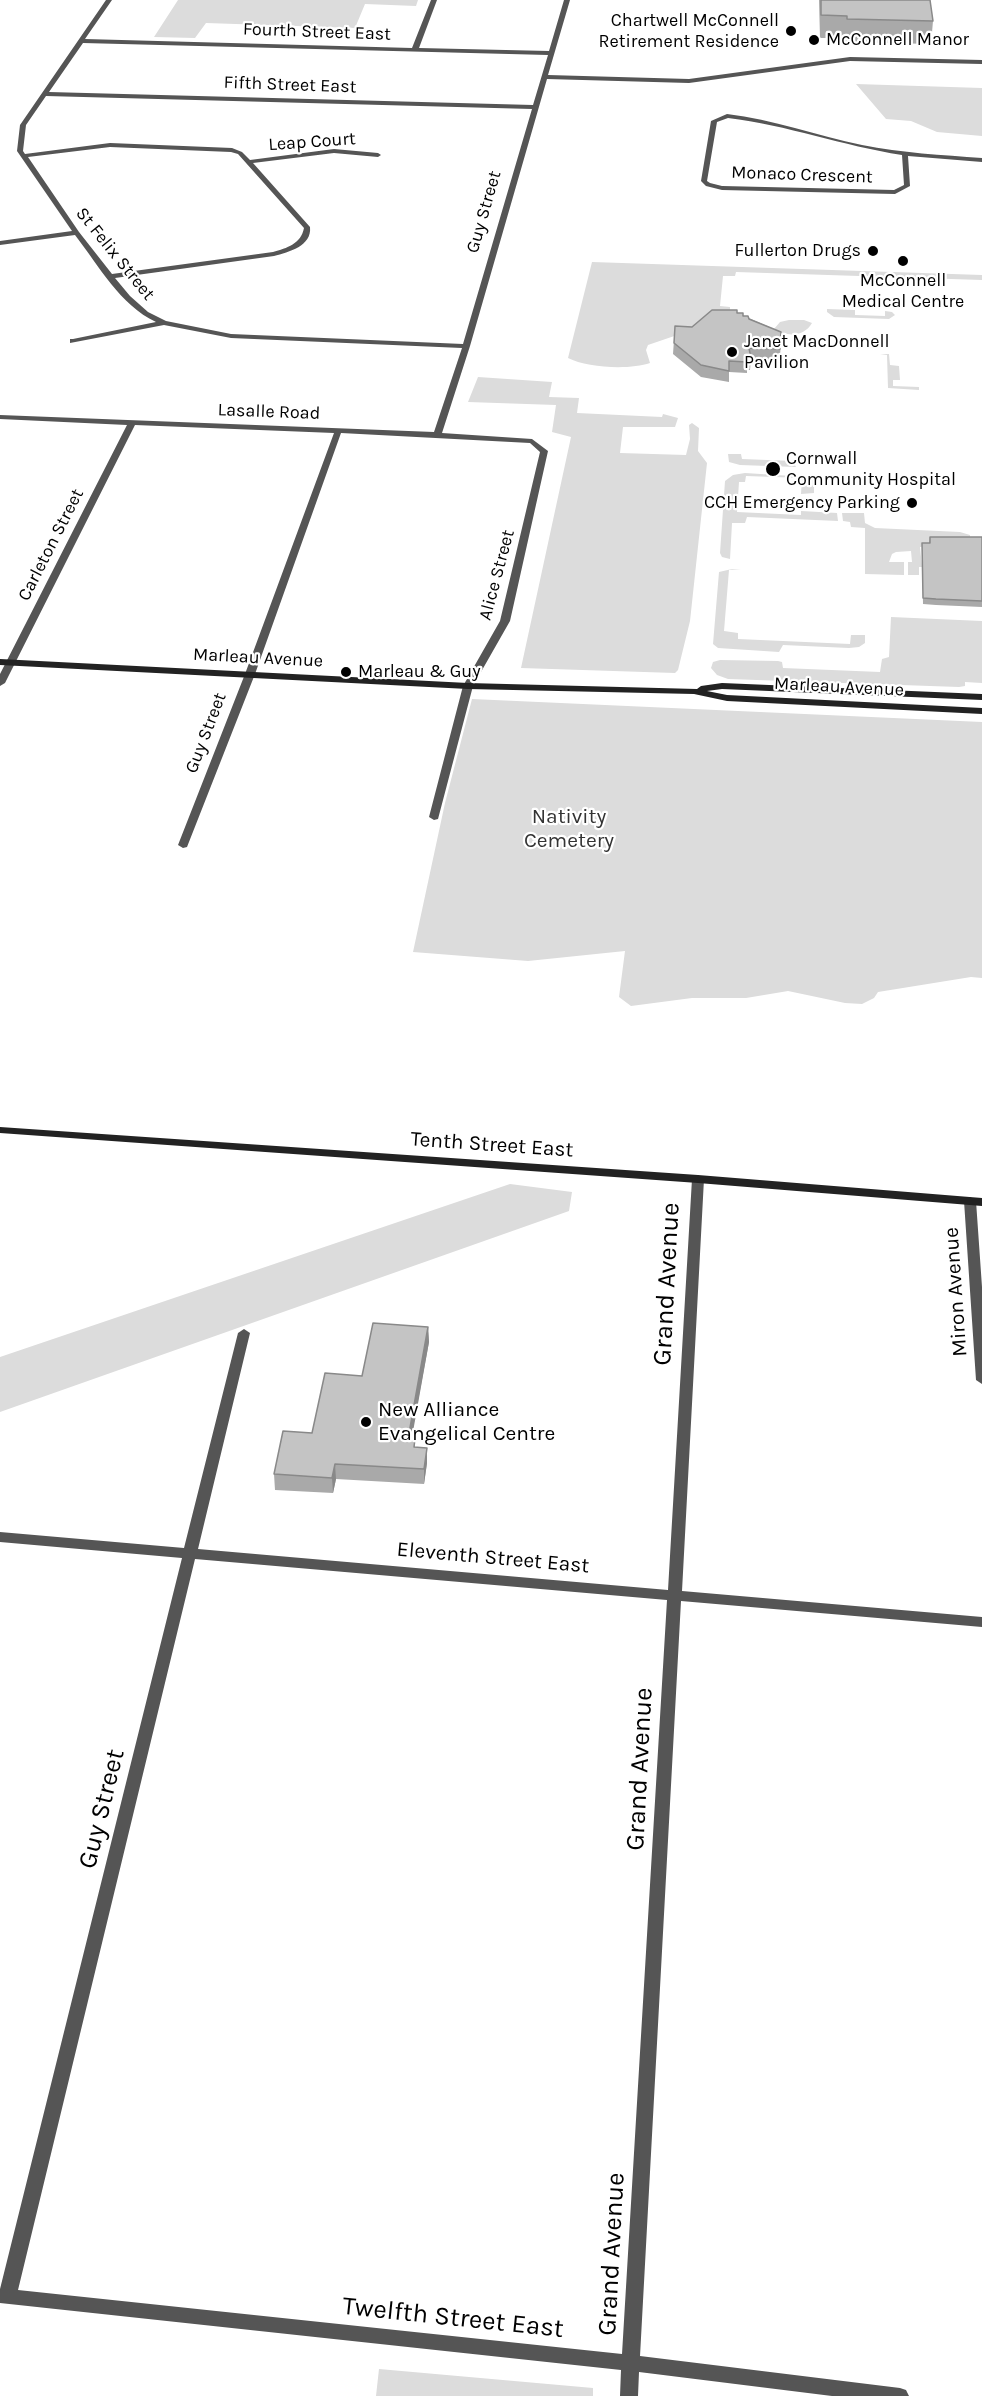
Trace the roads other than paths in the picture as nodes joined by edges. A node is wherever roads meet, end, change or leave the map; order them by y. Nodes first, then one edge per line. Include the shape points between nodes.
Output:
1 (109, 0) edge
2 (434, 0) edge
3 (567, 0) edge
4 (81, 40) junction
5 (415, 49) junction
6 (551, 54) junction
7 (982, 62) edge
8 (543, 77) junction
9 (44, 94) junction
10 (535, 107) junction
11 (905, 154) junction
12 (378, 155) dead end
13 (23, 156) junction
14 (982, 160) edge
15 (249, 162) junction
16 (78, 233) junction
17 (0, 243) edge
18 (111, 276) junction
19 (164, 323) junction
20 (72, 341) dead end
21 (466, 346) junction
22 (0, 417) edge
23 (132, 423) junction
24 (338, 432) junction
25 (437, 435) junction
26 (535, 443) joint
27 (5, 662) edge
28 (250, 674) junction
29 (0, 683) edge
30 (468, 686) junction
31 (694, 691) junction
32 (982, 697) edge
33 (982, 711) edge
34 (434, 817) dead end
35 (183, 845) dead end
36 (0, 1130) edge
37 (698, 1179) junction
38 (976, 1201) edge
39 (244, 1333) dead end
40 (982, 1380) edge
41 (0, 1537) edge
42 (192, 1552) junction
43 (676, 1596) junction
44 (982, 1622) edge
45 (3, 2296) edge
46 (631, 2363) junction
47 (629, 2396) edge
48 (900, 2396) edge

1 - 4 street
2 - 5 street
3 - 6 street, Guy Street
4 - 5 street, Fourth Street East
4 - 9 street
5 - 6 street, Fourth Street East
6 - 8 street, Guy Street
7 - 8 street via 850,59 688,81
8 - 10 street, Guy Street
9 - 10 street, Fifth Street East
9 - 13 street via 21,130 19,145
10 - 21 street, Guy Street
11 - 11 street, Monaco Crescent via 771,122 728,116 714,121 705,181 722,188 895,192 907,186
11 - 14 street, Monaco Crescent
12 - 15 street, Leap Court via 334,152
13 - 15 street via 110,145 232,150
13 - 16 street, St Felix Street
15 - 18 street via 305,224 308,235 303,241 274,254
16 - 17 street
16 - 18 street, St Felix Street
18 - 19 street, St Felix Street via 138,309
19 - 20 street
19 - 21 street, St Felix Street via 231,336
21 - 25 street, Guy Street
22 - 23 street, Lasalle Road
23 - 24 street, Lasalle Road
23 - 27 street, Carleton Street
24 - 25 street, Lasalle Road
24 - 28 street, Guy Street
25 - 26 street, Lasalle Road
26 - 30 street, Alice Street via 544,451 505,621
27 - 28 main road, Marleau Avenue
27 - 29 street, Carleton Street
28 - 30 main road, Marleau Avenue
28 - 35 street, Guy Street
30 - 31 main road, Marleau Avenue
30 - 34 street, Alice Street
31 - 32 main road, Marleau Avenue via 722,686
31 - 33 main road, Marleau Avenue via 727,698
36 - 37 main road, Tenth Street East
37 - 38 main road, Tenth Street East
37 - 43 street, Grand Avenue
38 - 40 street, Miron Avenue
39 - 42 street, Guy Street
41 - 42 street, Eleventh Street East
42 - 43 street, Eleventh Street East
42 - 45 street, Guy Street
43 - 44 street, Eleventh Street East
43 - 46 street, Grand Avenue
45 - 46 street, Twelfth Street East
46 - 47 street, Grand Avenue
46 - 48 street, Twelfth Street East

